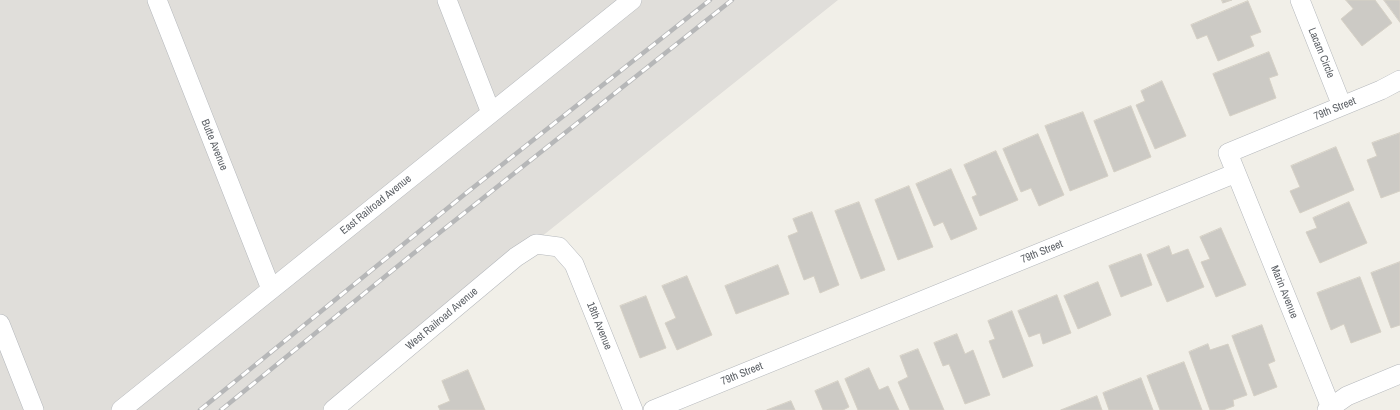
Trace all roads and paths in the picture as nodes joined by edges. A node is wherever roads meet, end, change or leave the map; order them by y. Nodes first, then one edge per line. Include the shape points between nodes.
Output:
1 (157, 0) edge
2 (447, 0) edge
3 (632, 0) edge
4 (1300, 0) edge
5 (1400, 80) edge
6 (1342, 106) junction
7 (491, 113) junction
8 (1236, 173) junction
9 (559, 247) joint
10 (271, 289) junction
11 (0, 324) edge
12 (1400, 374) edge
13 (1330, 409) edge
14 (34, 410) edge
15 (121, 410) edge
16 (333, 410) edge
17 (633, 410) edge
18 (653, 410) edge

1 - 10 street, Butte Avenue
2 - 7 street
3 - 7 street, East Railroad Avenue
4 - 6 street, Lacam Circle
5 - 6 street, 79th Street
6 - 8 street, 79th Street via 1228,153
7 - 10 street, East Railroad Avenue
8 - 13 street, Marin Avenue
8 - 18 street, 79th Street
9 - 16 street, West Railroad Avenue via 536,244 516,257
9 - 17 street, 18th Avenue via 574,264
10 - 15 street, East Railroad Avenue
11 - 14 street
12 - 13 street via 1347,396

